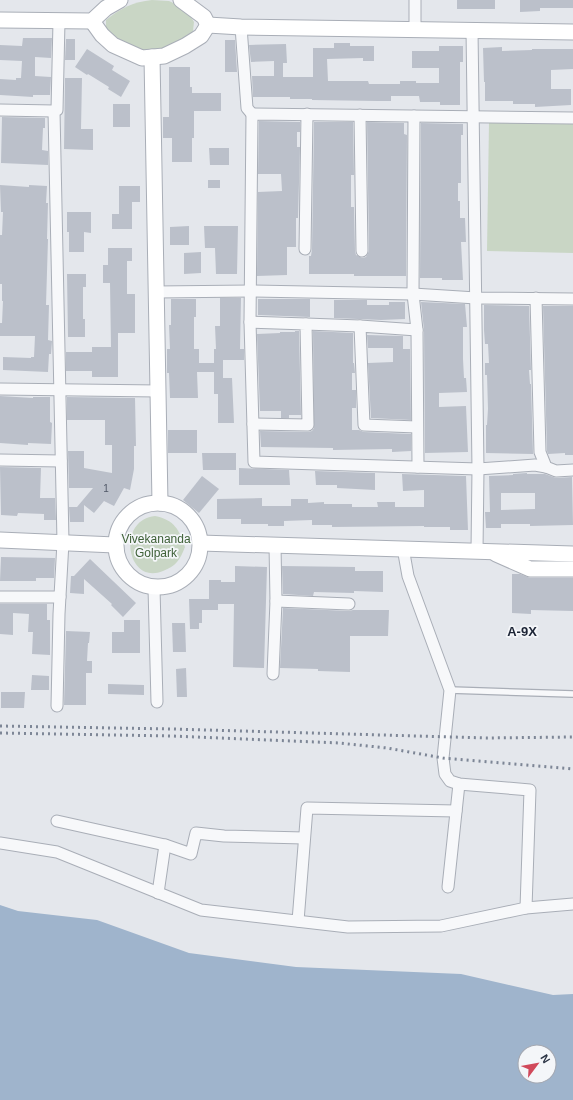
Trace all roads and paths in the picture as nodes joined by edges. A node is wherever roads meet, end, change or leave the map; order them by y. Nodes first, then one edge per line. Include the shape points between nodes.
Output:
1 (120, 0) edge
2 (181, 0) edge
3 (415, 0) edge
4 (0, 20) edge
5 (59, 21) junction
6 (92, 21) junction
7 (208, 25) junction
8 (242, 27) junction
9 (415, 29) junction
10 (472, 30) junction
11 (573, 32) edge
12 (152, 57) junction
13 (0, 110) edge
14 (54, 112) junction
15 (252, 114) junction
16 (307, 114) junction
17 (360, 115) junction
18 (414, 116) junction
19 (473, 116) junction
20 (573, 118) edge
21 (305, 249) dead end
22 (362, 251) dead end
23 (251, 291) junction
24 (156, 292) junction
25 (413, 294) junction
26 (476, 298) junction
27 (536, 298) junction
28 (573, 299) edge
29 (250, 322) junction
30 (306, 324) junction
31 (360, 326) junction
32 (417, 330) junction
33 (0, 389) edge
34 (60, 390) junction
35 (158, 391) junction
36 (253, 424) junction
37 (417, 427) junction
38 (0, 460) edge
39 (61, 461) junction
40 (418, 467) junction
41 (546, 467) junction
42 (478, 469) junction
43 (573, 470) edge
44 (160, 503) junction
45 (0, 540) edge
46 (63, 542) junction
47 (200, 542) junction
48 (115, 545) junction
49 (275, 545) junction
50 (403, 548) junction
51 (483, 551) junction
52 (573, 554) edge
53 (573, 569) edge
54 (154, 588) junction
55 (0, 597) edge
56 (60, 597) junction
57 (276, 601) junction
58 (349, 604) dead end
59 (273, 674) dead end
60 (450, 690) junction
61 (573, 694) edge
62 (157, 702) dead end
63 (57, 706) dead end
64 (459, 784) junction
65 (456, 811) junction
66 (58, 821) dead end
67 (304, 838) junction
68 (0, 843) edge
69 (165, 845) junction
70 (448, 887) dead end
71 (158, 892) junction
72 (573, 904) edge
73 (526, 908) junction
74 (298, 922) junction

1 - 6 street
2 - 7 street via 204,17
3 - 9 street
4 - 5 street
5 - 6 street
5 - 14 street via 57,110
6 - 12 street via 113,45 142,58
7 - 8 street
7 - 12 street via 201,36 185,46 164,56
8 - 9 street
8 - 15 street via 247,108
9 - 10 street
10 - 11 street
10 - 19 street
12 - 24 street
13 - 14 street
14 - 34 street
15 - 16 street
15 - 23 street
16 - 17 street
16 - 21 street
17 - 18 street
17 - 22 street
18 - 19 street
18 - 25 street
19 - 20 street
19 - 26 street
23 - 24 street
23 - 25 street
23 - 29 street
24 - 35 street
25 - 26 street
25 - 32 street
26 - 27 street
26 - 42 street
27 - 28 street
27 - 41 street via 540,452
29 - 30 street
29 - 36 street
30 - 31 street
30 - 36 street via 308,424
31 - 32 street
31 - 37 street via 364,425
32 - 37 street
33 - 34 street
34 - 35 street
34 - 39 street
35 - 44 street
36 - 40 street via 254,462
37 - 40 street
38 - 39 street
39 - 46 street
40 - 42 street
41 - 42 street via 535,465
41 - 43 street via 556,471
42 - 51 street
44 - 47 street via 175,507 187,515 196,528
44 - 48 street via 143,505 128,514 119,528
45 - 46 street
46 - 48 street
46 - 56 street
47 - 49 street
47 - 54 street via 198,559 187,576 170,586
48 - 54 street via 118,560 126,574 139,583
49 - 50 street
49 - 57 street
50 - 51 street
50 - 60 street via 408,576
51 - 52 street
51 - 53 street via 530,569
54 - 62 street
55 - 56 street
56 - 63 street
57 - 58 street
57 - 59 street
60 - 61 lane
60 - 64 street via 443,758 445,774 450,781
64 - 65 street
64 - 73 street via 530,790
65 - 67 street via 306,808
65 - 70 street
66 - 69 street
67 - 69 street via 196,833 191,854
67 - 74 street
68 - 71 street via 57,852
69 - 71 street
71 - 74 street via 201,910
72 - 73 street
73 - 74 street via 441,926 348,927

